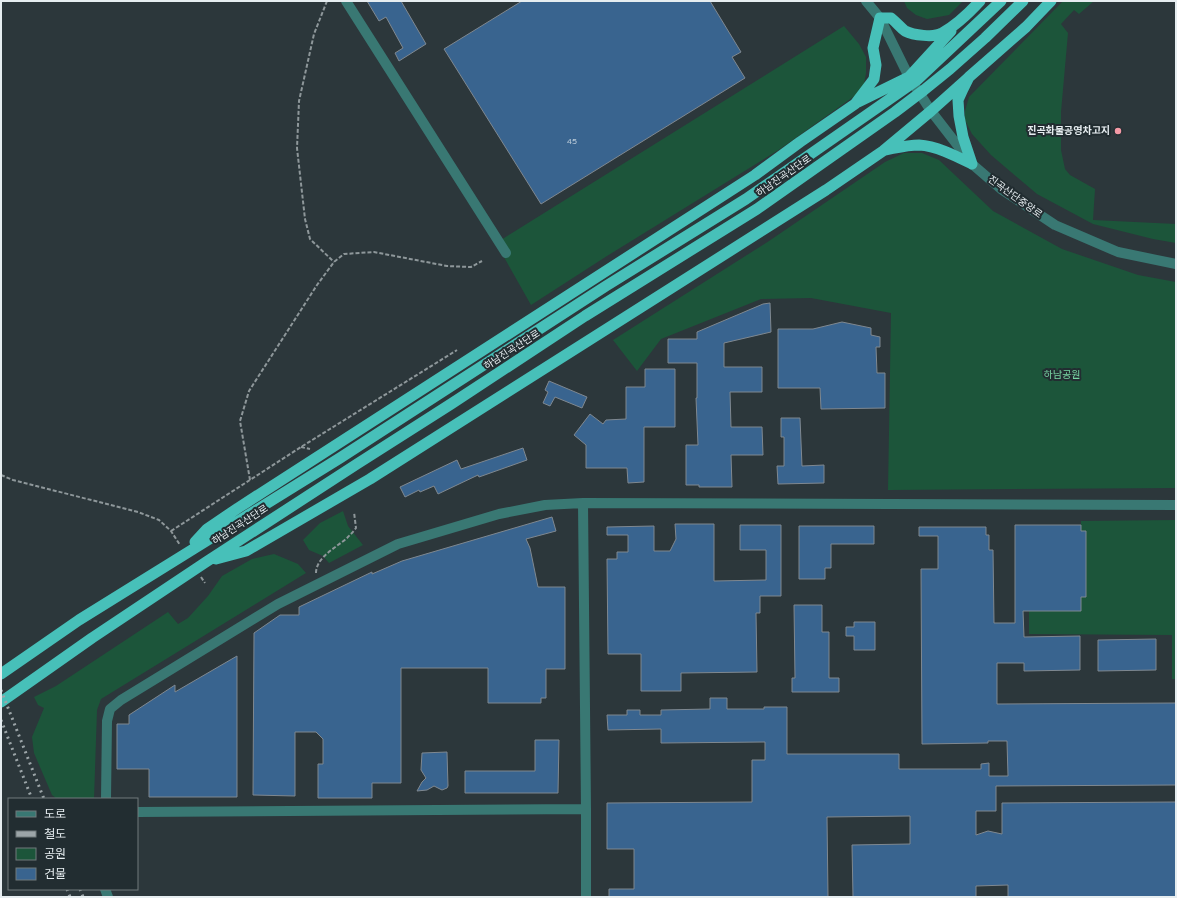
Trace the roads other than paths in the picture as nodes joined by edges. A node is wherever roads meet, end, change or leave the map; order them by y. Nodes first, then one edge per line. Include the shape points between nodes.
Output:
1 (346, 1) edge
2 (866, 1) edge
3 (980, 1) edge
4 (1001, 1) edge
5 (1023, 1) edge
6 (1051, 1) edge
7 (880, 18) junction
8 (962, 19) junction
9 (909, 77) junction
10 (969, 77) junction
11 (855, 104) junction
12 (931, 111) junction
13 (882, 151) junction
14 (972, 164) junction
15 (506, 253) dead end
16 (1176, 264) edge
17 (583, 503) junction
18 (1176, 505) edge
19 (186, 551) junction
20 (201, 569) junction
21 (1, 674) edge
22 (1, 702) edge
23 (106, 798) edge
24 (586, 809) junction
25 (138, 812) edge
26 (586, 897) edge

1 - 15 street
2 - 7 street, 진곡산단중앙로
3 - 8 highway
4 - 19 highway, 하남진곡산단로 via 917,80 746,199 340,458
5 - 20 highway, 하남진곡산단로 via 950,69 895,112 757,210 585,316
6 - 10 highway via 1026,27
7 - 8 highway via 891,18 906,31 922,36 940,34
7 - 9 street, 진곡산단중앙로
7 - 11 highway via 873,48 876,65 874,79
8 - 9 highway
9 - 11 highway
9 - 12 street, 진곡산단중앙로
10 - 12 highway
10 - 14 highway via 958,100 963,137
11 - 19 highway via 755,175 207,529
12 - 13 highway
12 - 14 street, 진곡산단중앙로
13 - 14 highway via 920,145 948,152
13 - 20 highway via 826,190 370,479 246,551
14 - 16 street, 진곡산단중앙로 via 1001,189 1054,225 1118,252
17 - 18 street
17 - 23 street via 545,505 499,514 398,544 278,604 121,700 110,709 107,721
17 - 24 street
19 - 21 highway, 하남진곡산단로
20 - 22 highway, 하남진곡산단로 via 92,638
24 - 25 street
24 - 26 street

